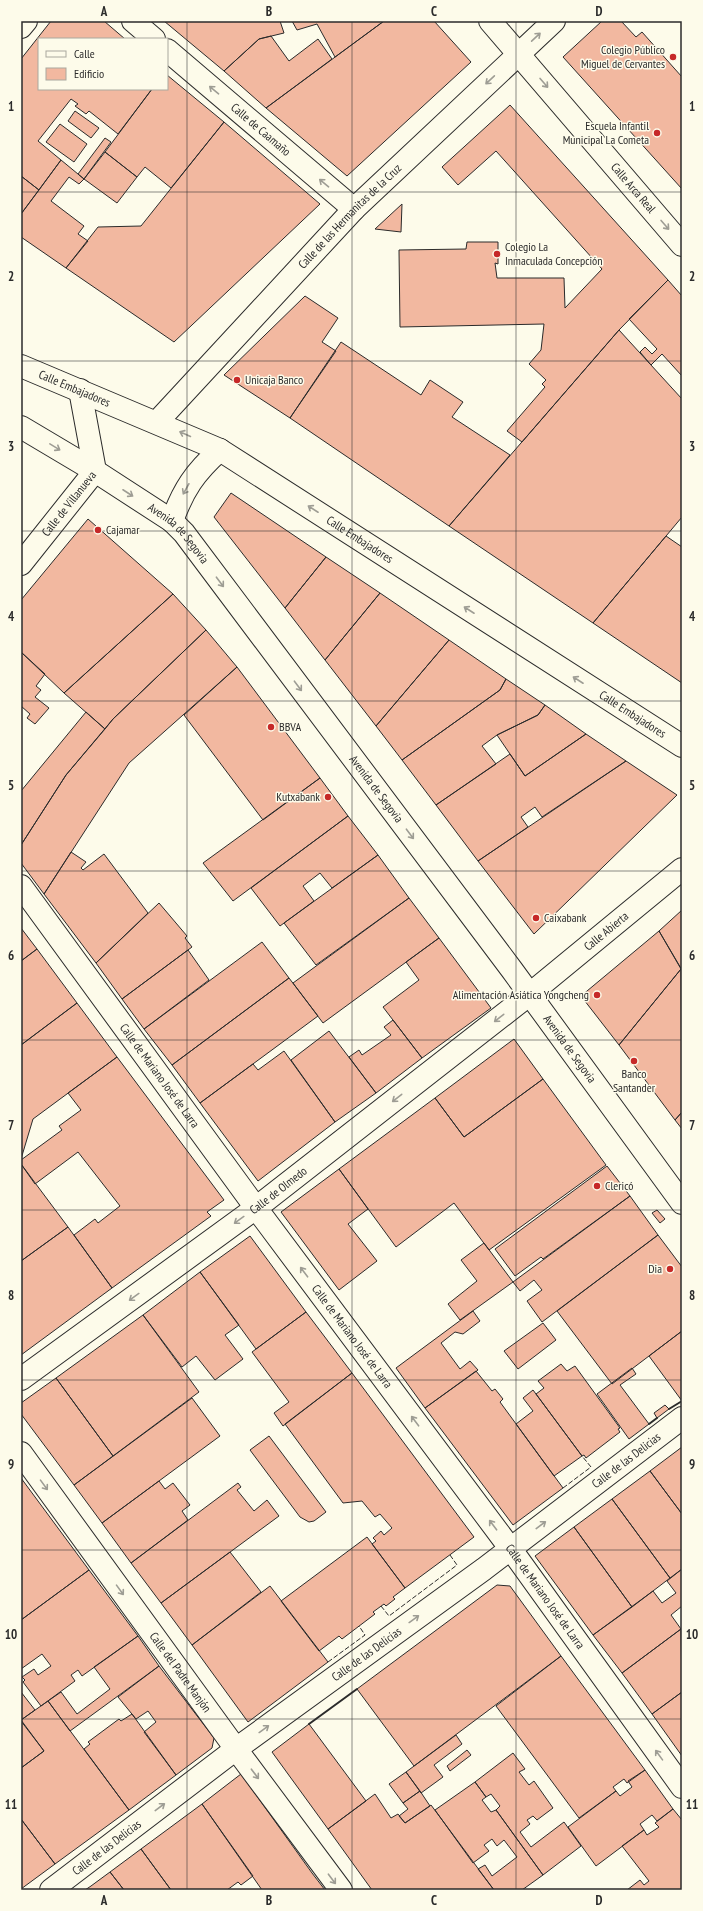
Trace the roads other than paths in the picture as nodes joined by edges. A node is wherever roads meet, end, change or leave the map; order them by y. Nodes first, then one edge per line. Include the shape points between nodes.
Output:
1 (26, 21) edge
2 (133, 21) edge
3 (490, 21) edge
4 (554, 21) edge
5 (21, 27) edge
6 (153, 38) edge
7 (168, 51) edge
8 (518, 54) junction
9 (354, 209) junction
10 (682, 245) edge
11 (21, 366) edge
12 (80, 390) junction
13 (157, 422) junction
14 (21, 427) edge
15 (220, 450) junction
16 (95, 471) junction
17 (172, 521) junction
18 (21, 564) edge
19 (682, 746) edge
20 (682, 869) edge
21 (21, 886) edge
22 (530, 994) junction
23 (682, 1203) edge
24 (256, 1208) junction
25 (21, 1379) edge
26 (682, 1418) edge
27 (21, 1453) edge
28 (510, 1548) junction
29 (236, 1749) junction
30 (682, 1787) edge
31 (51, 1890) edge
32 (341, 1890) edge

1 - 5 street
2 - 6 street
3 - 8 street, Calle Arca Real
8 -> 4 street, Calle de las Hermanitas de la Cruz
9 -> 7 street, Calle de Caamaño
8 -> 9 street, Calle de las Hermanitas de la Cruz
8 -> 10 street, Calle Arca Real
9 - 13 street, Calle de las Hermanitas de la Cruz
11 - 12 street, Calle Embajadores
12 - 13 street, Calle Embajadores
12 - 16 street, Calle de Villanueva
15 -> 13 street, Calle Embajadores
14 -> 16 street, Avenida de Segovia
15 -> 17 street via 191,480 179,501
19 -> 15 street, Calle Embajadores
16 -> 17 street, Avenida de Segovia
16 - 18 street, Calle de Villanueva
17 -> 22 street, Avenida de Segovia via 184,533
20 - 22 street, Calle Abierta
21 - 24 street, Calle de Mariano José de Larra
22 - 23 street, Avenida de Segovia
22 -> 24 street, Calle de Olmedo
24 -> 25 street, Calle de Olmedo
28 -> 24 street, Calle de Mariano José de Larra
28 -> 26 street, Calle de las Delicias
27 -> 29 street, Calle del Padre Manjón
29 -> 28 street, Calle de las Delicias
30 -> 28 street, Calle de Mariano José de Larra
31 -> 29 street, Calle de las Delicias
29 -> 32 street, Calle del Padre Manjón

